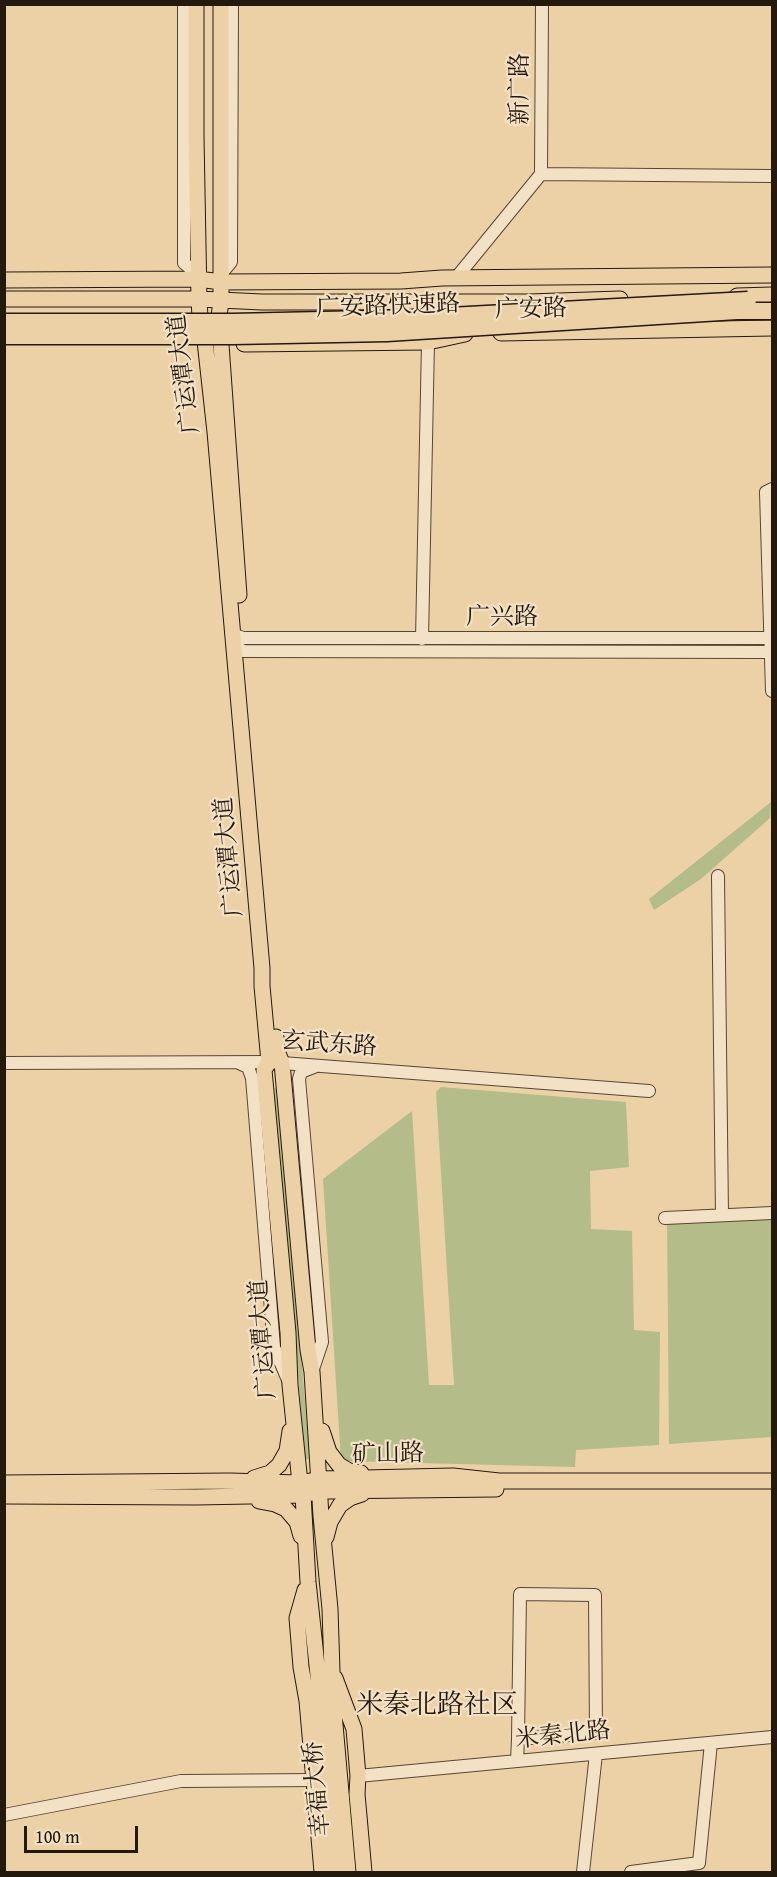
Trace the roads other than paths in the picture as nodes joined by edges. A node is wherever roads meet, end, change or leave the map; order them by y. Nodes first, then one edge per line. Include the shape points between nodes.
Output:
1 (184, 4) edge
2 (196, 4) edge
3 (221, 4) edge
4 (232, 4) edge
5 (542, 4) edge
6 (221, 35) junction
7 (232, 59) junction
8 (184, 148) junction
9 (197, 165) junction
10 (542, 174) junction
11 (772, 176) edge
12 (772, 275) edge
13 (198, 277) junction
14 (221, 278) junction
15 (456, 278) junction
16 (108, 279) junction
17 (4, 280) edge
18 (401, 281) junction
19 (772, 295) edge
20 (11, 299) edge
21 (199, 299) junction
22 (221, 300) junction
23 (772, 300) edge
24 (437, 302) junction
25 (772, 310) edge
26 (219, 316) junction
27 (200, 317) junction
28 (4, 321) edge
29 (772, 327) edge
30 (4, 336) edge
31 (205, 341) junction
32 (428, 342) junction
33 (4, 343) edge
34 (221, 344) junction
35 (772, 489) edge
36 (772, 638) edge
37 (422, 639) junction
38 (238, 642) junction
39 (771, 652) edge
40 (772, 691) edge
41 (718, 876) dead end
42 (235, 1062) junction
43 (276, 1062) junction
44 (4, 1063) edge
45 (324, 1066) junction
46 (649, 1091) dead end
47 (306, 1157) junction
48 (295, 1194) junction
49 (772, 1213) edge
50 (722, 1215) junction
51 (665, 1218) dead end
52 (312, 1372) junction
53 (290, 1385) junction
54 (315, 1408) junction
55 (292, 1413) junction
56 (391, 1477) junction
57 (230, 1481) junction
58 (772, 1481) edge
59 (4, 1483) edge
60 (320, 1485) junction
61 (772, 1488) edge
62 (302, 1489) junction
63 (380, 1490) junction
64 (4, 1496) edge
65 (224, 1496) junction
66 (324, 1549) junction
67 (307, 1560) junction
68 (308, 1582) junction
69 (331, 1669) junction
70 (327, 1703) junction
71 (772, 1737) edge
72 (518, 1739) junction
73 (711, 1743) junction
74 (596, 1754) junction
75 (517, 1761) junction
76 (358, 1776) junction
77 (315, 1780) junction
78 (4, 1815) edge
79 (322, 1872) edge
80 (335, 1872) edge
81 (348, 1872) edge
82 (364, 1872) edge
83 (583, 1872) edge
84 (631, 1872) edge

1 - 8 street
2 - 9 main road, 广运潭大道
3 - 6 main road, 广运潭大道
4 - 7 street
5 - 10 street, 新广路
6 - 7 street
6 - 14 main road, 广运潭大道
7 - 14 street via 231,262
8 - 9 street
8 - 13 street via 184,263
9 - 13 main road, 广运潭大道
10 - 11 street
10 - 15 street
12 - 15 main road, 广安路
13 - 14 main road, 广安路
13 - 16 main road, 广安路
13 - 21 main road, 广运潭大道
14 - 18 main road, 广安路
14 - 22 main road, 广运潭大道
15 - 18 main road, 广安路
16 - 17 main road, 广安路
16 - 20 main road
18 - 24 main road
19 - 24 main road
20 - 21 main road
21 - 22 main road
21 - 27 main road, 广运潭大道
22 - 24 main road
22 - 26 main road, 广运潭大道
23 - 28 highway, 广安路快速路, bridge via 412,318
25 - 26 main road
25 - 30 highway, 广安路快速路, bridge via 387,333
26 - 27 main road
26 - 34 main road, 广运潭大道
27 - 28 main road
27 - 31 main road, 广运潭大道
29 - 32 main road, 广安路 via 458,334
31 - 33 main road, 广安路
31 - 34 main road, 广安路
31 - 38 main road, 广运潭大道
32 - 34 main road, 广安路
32 - 37 street
34 - 38 main road, 广运潭大道
35 - 36 street via 766,492
36 - 37 street, 广兴路
36 - 39 street
37 - 38 street, 广兴路
38 - 39 street, 广兴路
38 - 43 main road, 广运潭大道
39 - 40 street
41 - 50 street
42 - 43 street, 玄武东路
42 - 44 street, 玄武东路
42 - 53 street via 249,1067 252,1078 274,1347
43 - 45 street, 玄武东路
43 - 48 main road, 广运潭大道
43 - 53 main road, 广运潭大道 via 264,1070
45 - 46 street, 玄武东路
45 - 47 street via 307,1068 299,1075
47 - 48 street
47 - 52 street via 322,1342
48 - 52 main road, 广运潭大道
49 - 50 street
50 - 51 street
52 - 54 main road, 广运潭大道
53 - 55 main road, 广运潭大道
54 - 56 main road via 329,1452 339,1465 352,1472
54 - 60 main road, 广运潭大道
55 - 57 main road via 286,1451 279,1465 262,1477
55 - 62 main road, 广运潭大道
56 - 58 main road, 矿山路
56 - 60 main road, 矿山路
57 - 59 main road, 矿山路
57 - 62 main road, 矿山路
60 - 62 main road, 矿山路
60 - 63 main road, 矿山路
60 - 66 main road, 广运潭大道
61 - 63 main road, 矿山路
62 - 65 main road, 矿山路
62 - 67 main road, 广运潭大道
63 - 66 main road via 340,1505 330,1522
64 - 65 main road, 矿山路
65 - 67 main road via 268,1502 286,1509 297,1522
66 - 69 main road, 广运潭大道
67 - 68 main road, 广运潭大道
68 - 70 main road, 广运潭大道
68 - 77 main road via 297,1618
69 - 70 main road, 广运潭大道
69 - 76 main road via 354,1729
70 - 80 main road, 幸福大桥
70 - 81 main road, 幸福大桥
71 - 73 street, 米秦北路
72 - 72 street via 520,1594 595,1595 596,1733
72 - 75 street
73 - 74 street, 米秦北路
73 - 84 street via 699,1863
74 - 75 street, 米秦北路
74 - 83 street
75 - 76 street, 米秦北路
76 - 82 main road
77 - 78 street via 181,1780
77 - 79 main road

